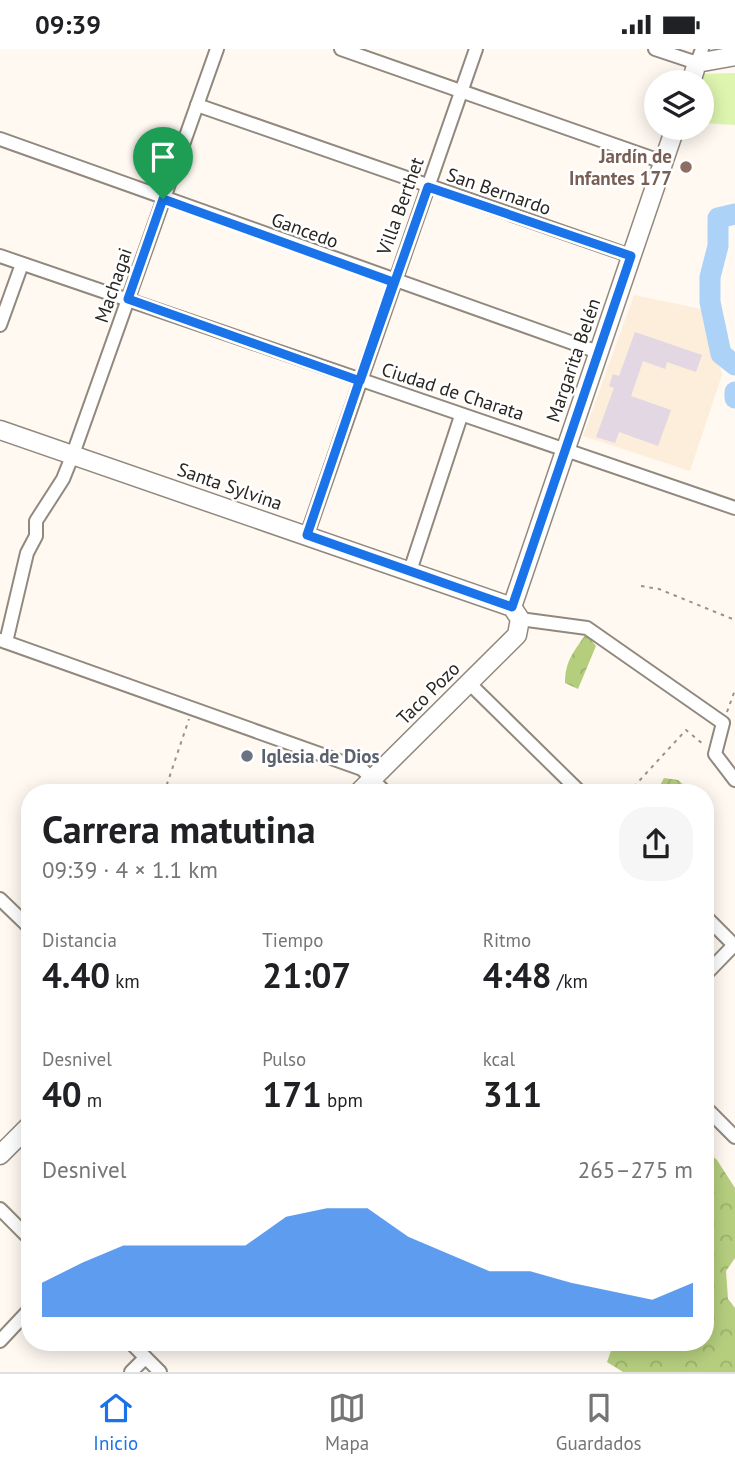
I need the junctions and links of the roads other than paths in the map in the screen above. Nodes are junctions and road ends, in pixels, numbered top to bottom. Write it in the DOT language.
graph roads {
  1 [pos="216,49"];
  2 [pos="341,49"];
  3 [pos="476,49"];
  4 [pos="655,49"];
  5 [pos="700,56"];
  6 [pos="735,56"];
  7 [pos="460,91"];
  8 [pos="197,105"];
  9 [pos="0,139"];
  10 [pos="671,140"];
  11 [pos="663,162"];
  12 [pos="428,187"];
  13 [pos="163,199"];
  14 [pos="0,256"];
  15 [pos="631,256"];
  16 [pos="22,264"];
  17 [pos="393,282"];
  18 [pos="128,299"];
  19 [pos="0,325"];
  20 [pos="598,352"];
  21 [pos="360,381"];
  22 [pos="461,416"];
  23 [pos="0,430"];
  24 [pos="565,448"];
  25 [pos="73,454"];
  26 [pos="735,508"];
  27 [pos="307,535"];
  28 [pos="410,571"];
  29 [pos="516,613"];
  30 [pos="3,641"];
  31 [pos="468,682"];
  32 [pos="372,779"];
  33 [pos="735,780"];
  34 [pos="367,784"];
  35 [pos="377,784"];
  36 [pos="572,784"];
  37 [pos="0,899"];
  38 [pos="21,919"];
  39 [pos="714,925"];
  40 [pos="735,945"];
  41 [pos="714,966"];
  42 [pos="714,1116"];
  43 [pos="21,1134"];
  44 [pos="735,1137"];
  45 [pos="0,1155"];
  46 [pos="0,1209"];
  47 [pos="21,1230"];
  48 [pos="21,1319"];
  49 [pos="0,1341"];
  50 [pos="138,1351"];
  51 [pos="145,1358"];
  52 [pos="131,1372"];
  53 [pos="160,1372"];
  1 -- 8 [label="street, Machagai"];
  2 -- 7 [label="street"];
  3 -- 7 [label="street, Villa Berthet"];
  4 -- 5 [label="street"];
  5 -- 6 [label="street"];
  7 -- 11 [label="street"];
  7 -- 12 [label="street, Villa Berthet"];
  8 -- 12 [label="street, San Bernardo"];
  8 -- 13 [label="street, Machagai"];
  9 -- 13 [label="street, Gancedo"];
  10 -- 11 [label="street, Margarita Belén"];
  11 -- 15 [label="street, Margarita Belén"];
  12 -- 15 [label="street, San Bernardo"];
  12 -- 17 [label="street, Villa Berthet"];
  13 -- 17 [label="street, Gancedo"];
  13 -- 18 [label="street, Machagai"];
  14 -- 16 [label="street, Ciudad de Charata"];
  15 -- 20 [label="street, Margarita Belén"];
  16 -- 18 [label="street, Ciudad de Charata"];
  16 -- 19 [label="street"];
  17 -- 20 [label="street, Gancedo"];
  17 -- 21 [label="street, Villa Berthet"];
  18 -- 21 [label="street, Ciudad de Charata"];
  18 -- 25 [label="street, Machagai"];
  20 -- 24 [label="street, Margarita Belén"];
  21 -- 22 [label="street, Ciudad de Charata"];
  21 -- 27 [label="street, Villa Berthet"];
  22 -- 24 [label="street, Ciudad de Charata"];
  22 -- 28 [label="street"];
  23 -- 25 [label="street, Santa Sylvina"];
  24 -- 26 [label="street, Ciudad de Charata"];
  24 -- 29 [label="street, Margarita Belén"];
  25 -- 27 [label="street, Santa Sylvina"];
  25 -- 30 [label="street, Machagai"];
  27 -- 28 [label="street, Santa Sylvina"];
  28 -- 29 [label="street, Santa Sylvina"];
  29 -- 31 [label="street, Taco Pozo"];
  29 -- 33 [label="street"];
  30 -- 32 [label="street"];
  31 -- 32 [label="street, Taco Pozo"];
  31 -- 36 [label="street"];
  32 -- 34 [label="street, Taco Pozo"];
  32 -- 35 [label="street"];
  37 -- 38 [label="street"];
  39 -- 40 [label="street"];
  40 -- 41 [label="street"];
  42 -- 44 [label="street"];
  43 -- 45 [label="street"];
  46 -- 47 [label="street"];
  48 -- 49 [label="street"];
  50 -- 51 [label="street"];
  51 -- 52 [label="street"];
  51 -- 53 [label="street"];
}
